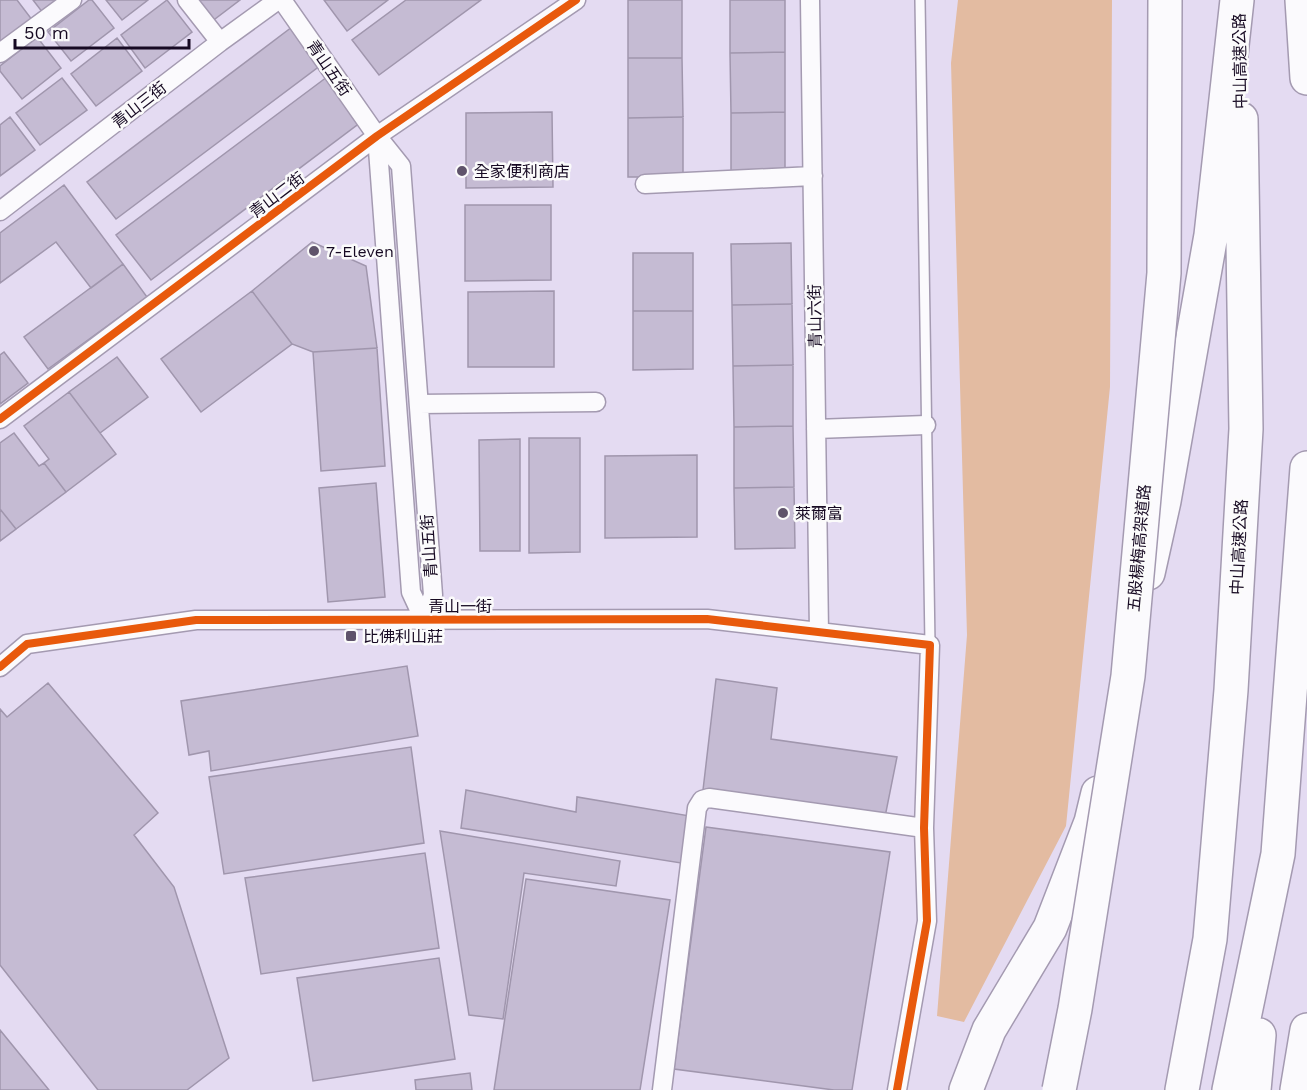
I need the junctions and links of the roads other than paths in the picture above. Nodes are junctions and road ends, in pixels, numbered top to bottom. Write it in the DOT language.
graph roads {
  1 [pos="72,0"];
  2 [pos="187,0"];
  3 [pos="280,0"];
  4 [pos="576,0"];
  5 [pos="810,0"];
  6 [pos="920,0"];
  7 [pos="1165,0"];
  8 [pos="1238,0"];
  9 [pos="1302,0"];
  10 [pos="220,42"];
  11 [pos="0,53"];
  12 [pos="1307,78"];
  13 [pos="377,136"];
  14 [pos="813,176"];
  15 [pos="645,184"];
  16 [pos="0,211"];
  17 [pos="596,402"];
  18 [pos="419,404"];
  19 [pos="0,419"];
  20 [pos="926,425"];
  21 [pos="816,429"];
  22 [pos="1307,468"];
  23 [pos="424,620"];
  24 [pos="819,632"];
  25 [pos="930,645"];
  26 [pos="0,667"];
  27 [pos="924,828"];
  28 [pos="1278,854"];
  29 [pos="1307,1030"];
  30 [pos="662,1090"];
  31 [pos="897,1090"];
  32 [pos="966,1090"];
  33 [pos="1059,1090"];
  34 [pos="1182,1090"];
  35 [pos="1229,1090"];
  36 [pos="1254,1090"];
  37 [pos="1297,1090"];
  1 -- 11 [label="street"];
  2 -- 10 [label="street"];
  3 -- 10 [label="street, 青山三街"];
  3 -- 13 [label="street, 青山五街"];
  4 -- 13 [label="street, 青山二街"];
  5 -- 14 [label="street, 青山六街"];
  6 -- 20 [label="lane"];
  7 -- 33 [label="highway, 五股楊梅高架道路, bridge"];
  8 -- 32 [label="highway"];
  8 -- 34 [label="highway, 中山高速公路"];
  9 -- 12 [label="highway"];
  10 -- 16 [label="street, 青山三街"];
  13 -- 18 [label="street, 青山五街"];
  13 -- 19 [label="street, 青山二街"];
  13 -- 23 [label="street, 青山五街"];
  14 -- 15 [label="street"];
  14 -- 21 [label="street, 青山六街"];
  17 -- 18 [label="street"];
  18 -- 23 [label="street, 青山五街"];
  20 -- 21 [label="street"];
  20 -- 25 [label="lane"];
  21 -- 24 [label="street, 青山六街"];
  22 -- 28 [label="highway"];
  23 -- 24 [label="street, 青山一街"];
  23 -- 26 [label="street, 青山一街"];
  24 -- 25 [label="street, 青山一街"];
  25 -- 27 [label="street"];
  27 -- 30 [label="street"];
  27 -- 31 [label="street"];
  28 -- 35 [label="highway"];
  28 -- 36 [label="highway"];
  29 -- 37 [label="highway"];
}
